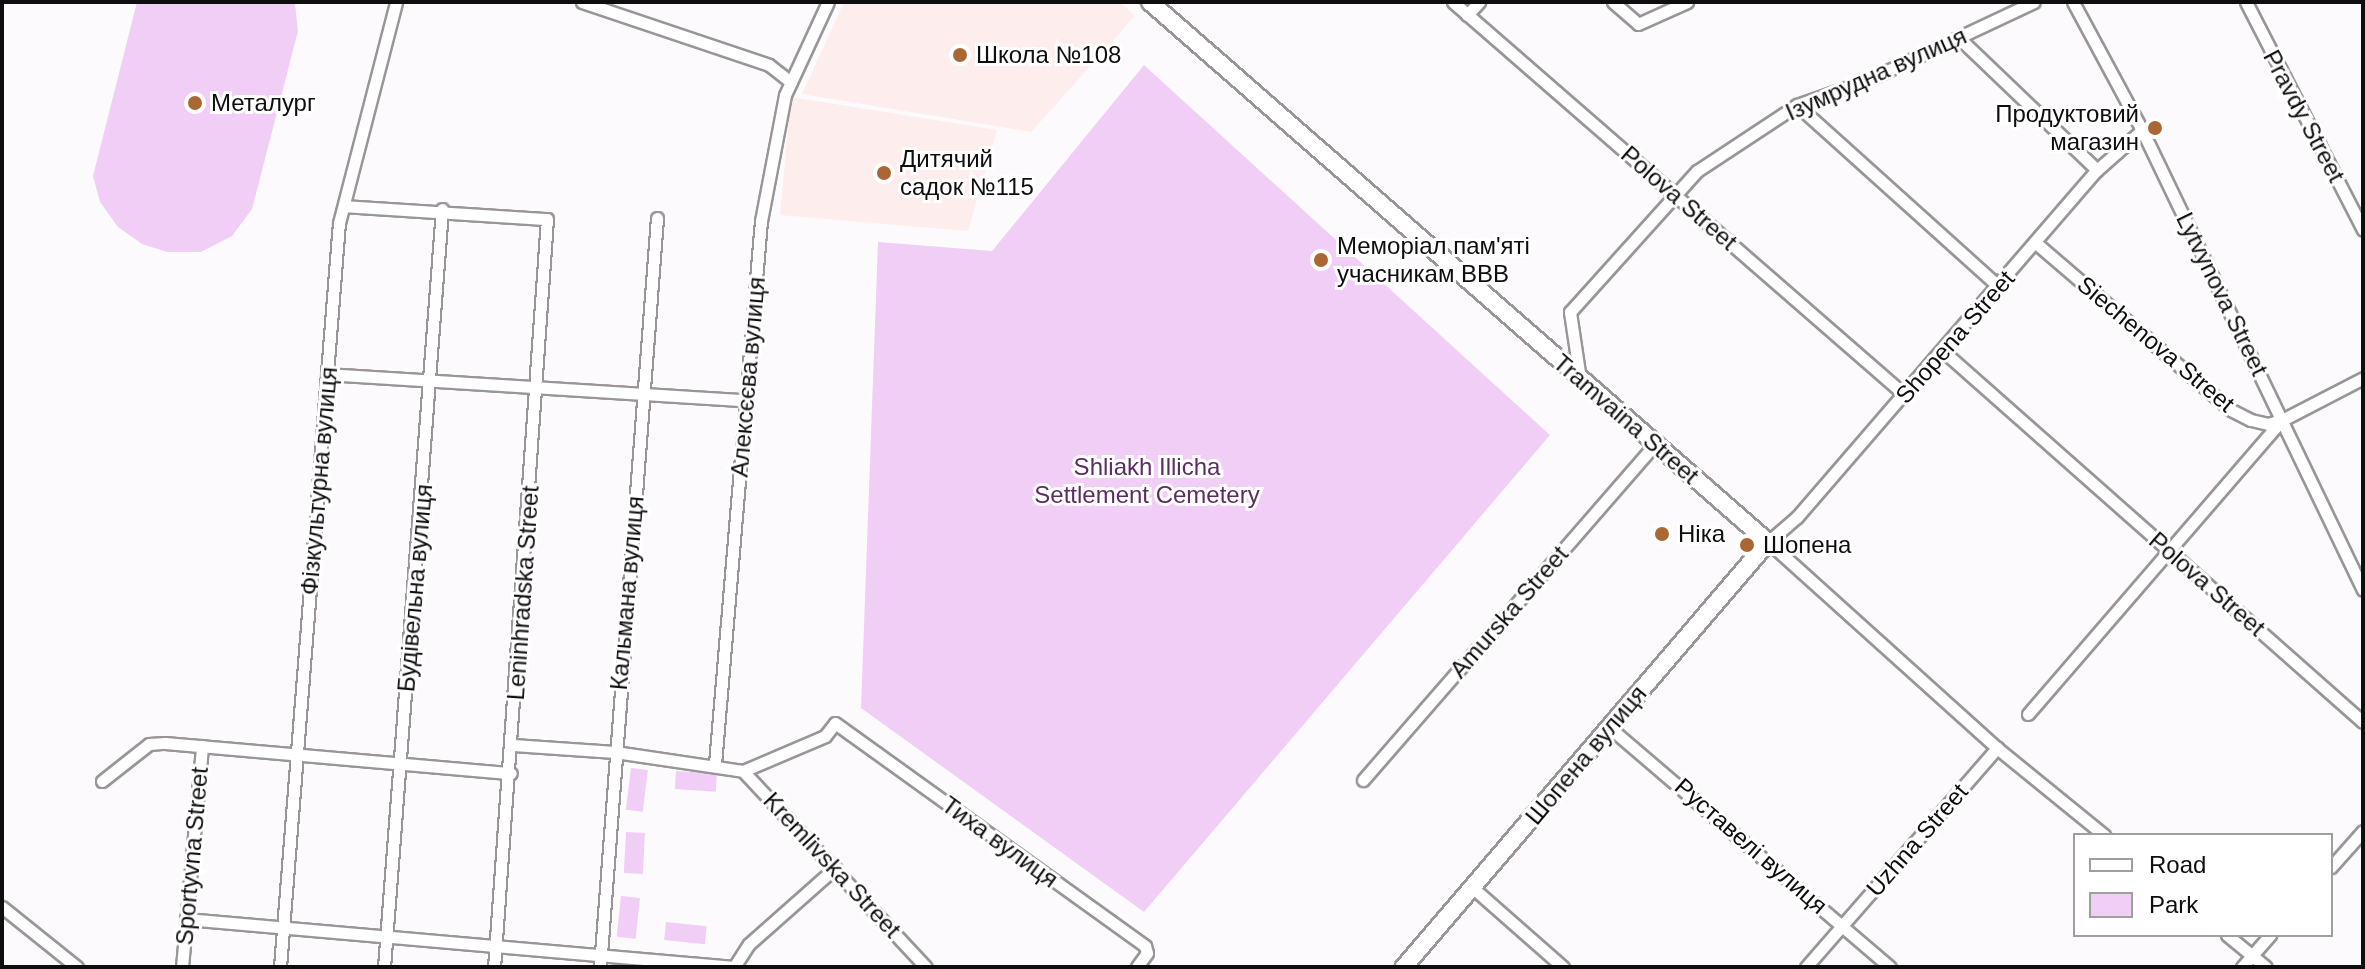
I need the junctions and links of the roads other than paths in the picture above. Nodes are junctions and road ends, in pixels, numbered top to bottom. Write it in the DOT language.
graph roads {
  1 [pos="396,2"];
  2 [pos="582,2"];
  3 [pos="828,2"];
  4 [pos="1150,2"];
  5 [pos="1453,2"];
  6 [pos="1479,2"];
  7 [pos="1613,2"];
  8 [pos="1687,2"];
  9 [pos="2034,2"];
  10 [pos="2073,2"];
  11 [pos="2246,2"];
  12 [pos="1467,15"];
  13 [pos="1959,38"];
  14 [pos="791,82"];
  15 [pos="1797,105"];
  16 [pos="2142,130"];
  17 [pos="2097,170"];
  18 [pos="1674,194"];
  19 [pos="344,206"];
  20 [pos="442,209"];
  21 [pos="657,218"];
  22 [pos="2363,230"];
  23 [pos="2037,244"];
  24 [pos="1999,287"];
  25 [pos="1943,351"];
  26 [pos="327,374"];
  27 [pos="2363,378"];
  28 [pos="432,379"];
  29 [pos="1580,379"];
  30 [pos="536,385"];
  31 [pos="644,391"];
  32 [pos="1905,395"];
  33 [pos="746,400"];
  34 [pos="2284,419"];
  35 [pos="1655,444"];
  36 [pos="1768,542"];
  37 [pos="2171,553"];
  38 [pos="2363,590"];
  39 [pos="2028,714"];
  40 [pos="2363,722"];
  41 [pos="1610,728"];
  42 [pos="513,745"];
  43 [pos="202,746"];
  44 [pos="1997,748"];
  45 [pos="615,752"];
  46 [pos="297,754"];
  47 [pos="401,763"];
  48 [pos="715,764"];
  49 [pos="739,769"];
  50 [pos="511,773"];
  51 [pos="1363,780"];
  52 [pos="102,781"];
  53 [pos="2363,831"];
  54 [pos="2102,833"];
  55 [pos="2333,865"];
  56 [pos="835,868"];
  57 [pos="1473,888"];
  58 [pos="2,907"];
  59 [pos="186,919"];
  60 [pos="1842,925"];
  61 [pos="284,927"];
  62 [pos="387,935"];
  63 [pos="2230,937"];
  64 [pos="2268,937"];
  65 [pos="496,945"];
  66 [pos="601,954"];
  67 [pos="2252,955"];
  68 [pos="77,967"];
  69 [pos="182,967"];
  70 [pos="280,967"];
  71 [pos="384,967"];
  72 [pos="494,967"];
  73 [pos="600,967"];
  74 [pos="734,967"];
  75 [pos="926,967"];
  76 [pos="1137,967"];
  77 [pos="1404,967"];
  78 [pos="1563,967"];
  79 [pos="1806,967"];
  80 [pos="1890,967"];
  81 [pos="2242,967"];
  82 [pos="2266,967"];
  1 -- 19 [label="street, Фiзкультурна вулиця"];
  2 -- 14 [label="street"];
  3 -- 14 [label="street, Алексєєва вулиця"];
  4 -- 29 [label="street, Tramvaina Street"];
  5 -- 12 [label="street, Polova Street"];
  6 -- 12 [label="street"];
  7 -- 8 [label="street"];
  9 -- 13 [label="street, Ізумрудна вулиця"];
  10 -- 16 [label="street, Lytvynova Street"];
  11 -- 22 [label="street, Pravdy Street"];
  12 -- 18 [label="street, Polova Street"];
  13 -- 15 [label="street, Ізумрудна вулиця"];
  13 -- 17 [label="street"];
  14 -- 33 [label="street, Алексєєва вулиця"];
  15 -- 18 [label="street, Ізумрудна вулиця"];
  15 -- 24 [label="street"];
  16 -- 17 [label="street, Shopena Street"];
  16 -- 34 [label="street, Lytvynova Street"];
  17 -- 23 [label="street, Shopena Street"];
  18 -- 29 [label="street, Ізумрудна вулиця"];
  18 -- 32 [label="street, Polova Street"];
  19 -- 20 [label="street"];
  19 -- 26 [label="street, Фiзкультурна вулиця"];
  20 -- 28 [label="street, Будівельна вулиця"];
  20 -- 30 [label="street, Leninhradska Street"];
  21 -- 31 [label="street, Кальмана вулиця"];
  23 -- 24 [label="street, Shopena Street"];
  23 -- 34 [label="street, Siechenova Street"];
  24 -- 25 [label="street, Shopena Street"];
  25 -- 32 [label="street, Shopena Street"];
  25 -- 37 [label="street, Polova Street"];
  26 -- 28 [label="street"];
  26 -- 46 [label="street, Фiзкультурна вулиця"];
  27 -- 34 [label="street"];
  28 -- 30 [label="street"];
  28 -- 47 [label="street, Будівельна вулиця"];
  29 -- 35 [label="street, Tramvaina Street"];
  30 -- 31 [label="street"];
  30 -- 42 [label="street, Leninhradska Street"];
  31 -- 33 [label="street"];
  31 -- 45 [label="street, Кальмана вулиця"];
  32 -- 36 [label="street, Shopena Street"];
  33 -- 48 [label="street, Алексєєва вулиця"];
  34 -- 37 [label="street"];
  34 -- 38 [label="street, Lytvynova Street"];
  35 -- 36 [label="street, Tramvaina Street"];
  35 -- 51 [label="street, Amurska Street"];
  36 -- 41 [label="street, Шопена вулиця"];
  36 -- 44 [label="street, Tramvaina Street"];
  37 -- 39 [label="street"];
  37 -- 40 [label="street, Polova Street"];
  41 -- 57 [label="street, Шопена вулиця"];
  41 -- 60 [label="street, Руставелі вулиця"];
  42 -- 45 [label="street"];
  42 -- 50 [label="street, Leninhradska Street"];
  43 -- 46 [label="street"];
  43 -- 52 [label="street"];
  43 -- 59 [label="street, Sportyvna Street"];
  44 -- 54 [label="street, Tramvaina Street"];
  44 -- 60 [label="street, Uzhna Street"];
  45 -- 48 [label="street"];
  45 -- 66 [label="street, Кальмана вулиця"];
  46 -- 47 [label="street"];
  46 -- 61 [label="street, Фiзкультурна вулиця"];
  47 -- 50 [label="street"];
  47 -- 62 [label="street, Будівельна вулиця"];
  48 -- 49 [label="street"];
  49 -- 56 [label="street, Kremlivska Street"];
  49 -- 76 [label="street, Тиха вулиця"];
  50 -- 65 [label="street, Leninhradska Street"];
  53 -- 55 [label="street"];
  56 -- 74 [label="street"];
  56 -- 75 [label="street, Kremlivska Street"];
  57 -- 77 [label="street, Шопена вулиця"];
  57 -- 78 [label="street"];
  58 -- 68 [label="street"];
  59 -- 61 [label="street"];
  59 -- 69 [label="street, Sportyvna Street"];
  60 -- 79 [label="street, Uzhna Street"];
  60 -- 80 [label="street, Руставелі вулиця"];
  61 -- 62 [label="street"];
  61 -- 70 [label="street, Фiзкультурна вулиця"];
  62 -- 65 [label="street"];
  62 -- 71 [label="street, Будівельна вулиця"];
  63 -- 67 [label="street"];
  64 -- 67 [label="street"];
  65 -- 66 [label="street"];
  65 -- 72 [label="street, Leninhradska Street"];
  66 -- 73 [label="street, Кальмана вулиця"];
  66 -- 74 [label="street"];
  67 -- 81 [label="street"];
  67 -- 82 [label="street"];
}
